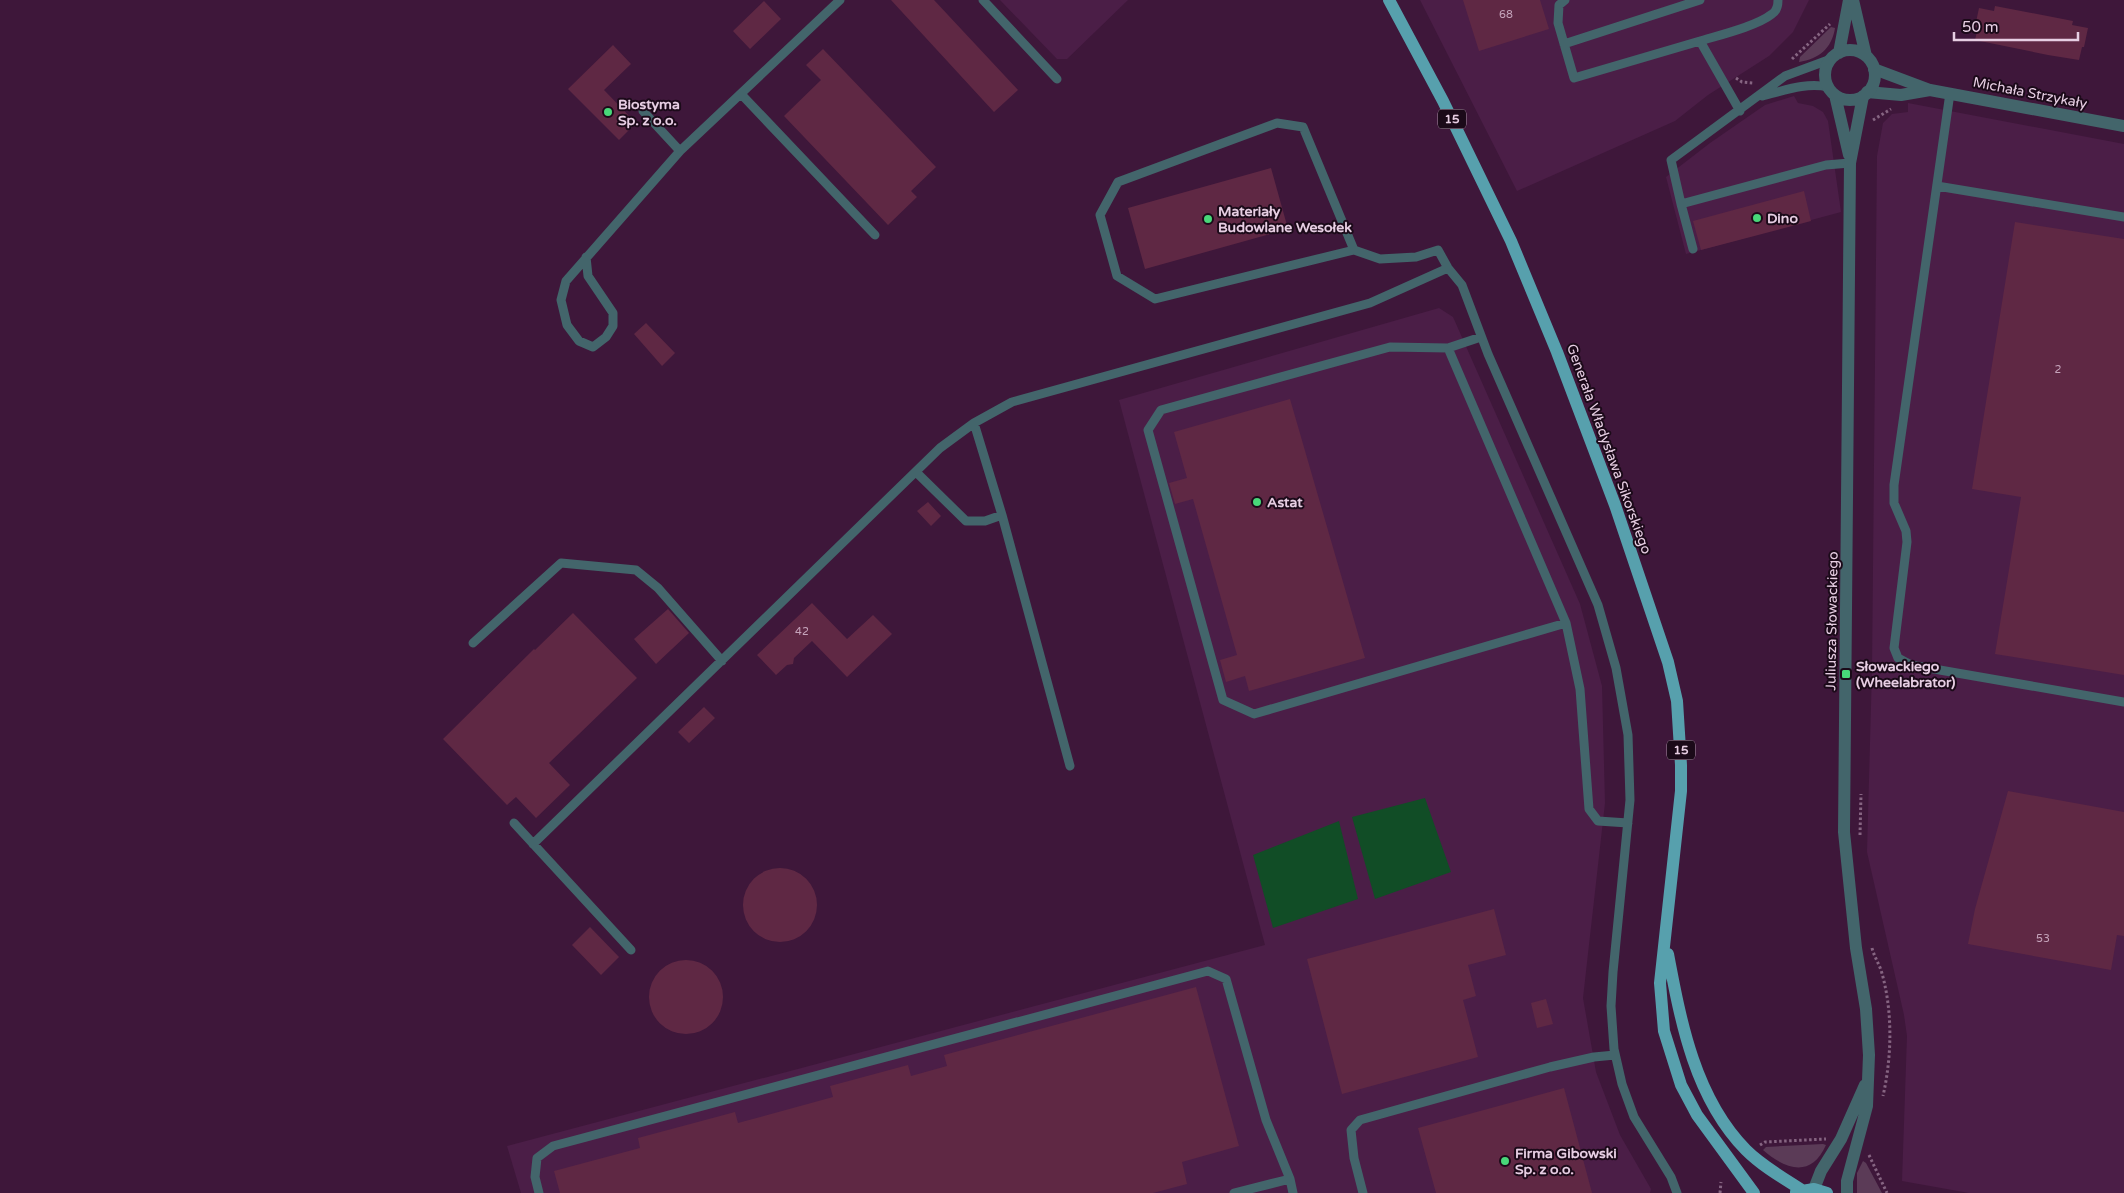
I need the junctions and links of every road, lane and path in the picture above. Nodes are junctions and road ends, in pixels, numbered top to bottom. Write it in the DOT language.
graph roads {
  1 [pos="840,0"];
  2 [pos="983,0"];
  3 [pos="1390,0"];
  4 [pos="1565,0"];
  5 [pos="1700,0"];
  6 [pos="1778,0"];
  7 [pos="1849,0"];
  8 [pos="1854,0"];
  9 [pos="1834,22"];
  10 [pos="1700,41"];
  11 [pos="1564,44"];
  12 [pos="1835,56"];
  13 [pos="1866,56"];
  14 [pos="1785,66"];
  15 [pos="1874,69"];
  16 [pos="1057,79"];
  17 [pos="1756,82"];
  18 [pos="1724,84"];
  19 [pos="1930,90"];
  20 [pos="1831,91"];
  21 [pos="1950,93"];
  22 [pos="741,94"];
  23 [pos="1865,94"];
  24 [pos="1759,97"];
  25 [pos="1900,107"];
  26 [pos="643,111"];
  27 [pos="1740,111"];
  28 [pos="1870,122"];
  29 [pos="2124,126"];
  30 [pos="680,151"];
  31 [pos="1850,163"];
  32 [pos="1937,186"];
  33 [pos="1681,204"];
  34 [pos="2124,217"];
  35 [pos="875,235"];
  36 [pos="1693,249"];
  37 [pos="1354,250"];
  38 [pos="586,257"];
  39 [pos="1448,268"];
  40 [pos="1481,337"];
  41 [pos="1448,348"];
  42 [pos="974,423"];
  43 [pos="916,472"];
  44 [pos="1002,515"];
  45 [pos="1566,623"];
  46 [pos="473,643"];
  47 [pos="722,661"];
  48 [pos="2124,702"];
  49 [pos="1070,766"];
  50 [pos="1860,785"];
  51 [pos="514,823"];
  52 [pos="1628,823"];
  53 [pos="1860,843"];
  54 [pos="533,844"];
  55 [pos="1666,939"];
  56 [pos="1871,942"];
  57 [pos="631,950"];
  58 [pos="1615,1055"];
  59 [pos="1868,1078"];
  60 [pos="1882,1099"];
  61 [pos="1830,1133"];
  62 [pos="1760,1146"];
  63 [pos="1868,1152"];
  64 [pos="1290,1179"];
  65 [pos="1721,1182"];
  66 [pos="1803,1191"];
  67 [pos="539,1193"];
  68 [pos="1234,1193"];
  69 [pos="1293,1193"];
  70 [pos="1364,1193"];
  71 [pos="1677,1193"];
  72 [pos="1720,1193"];
  73 [pos="1754,1193"];
  74 [pos="1827,1193"];
  75 [pos="1847,1193"];
  76 [pos="1887,1193"];
  1 -- 22 [label="lane"];
  2 -- 16 [label="lane"];
  3 -- 55 [label="main road, Generała Władysława Sikorskiego / 15"];
  4 -- 11 [label="lane"];
  5 -- 11 [label="lane"];
  6 -- 10 [label="lane"];
  7 -- 12 [label="street"];
  8 -- 13 [label="street"];
  9 -- 14 [label="path"];
  10 -- 11 [label="lane"];
  10 -- 18 [label="lane"];
  12 -- 13 [label="street"];
  12 -- 20 [label="street"];
  12 -- 24 [label="lane"];
  13 -- 15 [label="street"];
  15 -- 19 [label="street, Michała Strzykały"];
  15 -- 23 [label="street"];
  17 -- 18 [label="path"];
  18 -- 27 [label="lane"];
  19 -- 21 [label="street, Michała Strzykały"];
  19 -- 23 [label="street, Michała Strzykały"];
  20 -- 23 [label="street"];
  20 -- 24 [label="lane"];
  20 -- 31 [label="street, Juliusza Słowackiego"];
  21 -- 29 [label="street, Michała Strzykały"];
  21 -- 32 [label="lane"];
  22 -- 30 [label="lane"];
  22 -- 35 [label="lane"];
  23 -- 31 [label="street, Juliusza Słowackiego"];
  24 -- 27 [label="lane"];
  25 -- 28 [label="path"];
  26 -- 30 [label="lane"];
  27 -- 33 [label="lane"];
  30 -- 38 [label="lane"];
  31 -- 33 [label="lane"];
  31 -- 59 [label="street, Juliusza Słowackiego"];
  32 -- 34 [label="lane"];
  32 -- 48 [label="lane"];
  33 -- 36 [label="lane"];
  37 -- 37 [label="lane"];
  37 -- 39 [label="lane"];
  38 -- 38 [label="lane"];
  39 -- 40 [label="lane"];
  39 -- 42 [label="lane"];
  40 -- 41 [label="lane"];
  40 -- 52 [label="lane"];
  41 -- 45 [label="lane"];
  41 -- 45 [label="lane"];
  42 -- 43 [label="lane"];
  42 -- 44 [label="lane"];
  43 -- 44 [label="lane"];
  43 -- 47 [label="lane"];
  44 -- 49 [label="lane"];
  45 -- 52 [label="lane"];
  46 -- 47 [label="lane"];
  47 -- 54 [label="lane"];
  50 -- 53 [label="path"];
  51 -- 54 [label="lane"];
  52 -- 58 [label="lane"];
  54 -- 57 [label="lane"];
  55 -- 66 [label="main road, Generała Władysława Sikorskiego / 15"];
  55 -- 73 [label="main road, Generała Władysława Sikorskiego / 15"];
  56 -- 60 [label="path"];
  58 -- 70 [label="lane"];
  58 -- 71 [label="lane"];
  59 -- 66 [label="street, Juliusza Słowackiego"];
  59 -- 75 [label="street, Juliusza Słowackiego"];
  61 -- 62 [label="path"];
  63 -- 76 [label="path"];
  64 -- 67 [label="lane"];
  64 -- 68 [label="lane"];
  64 -- 69 [label="lane"];
  65 -- 72 [label="path"];
  66 -- 74 [label="main road, 15"];
}
